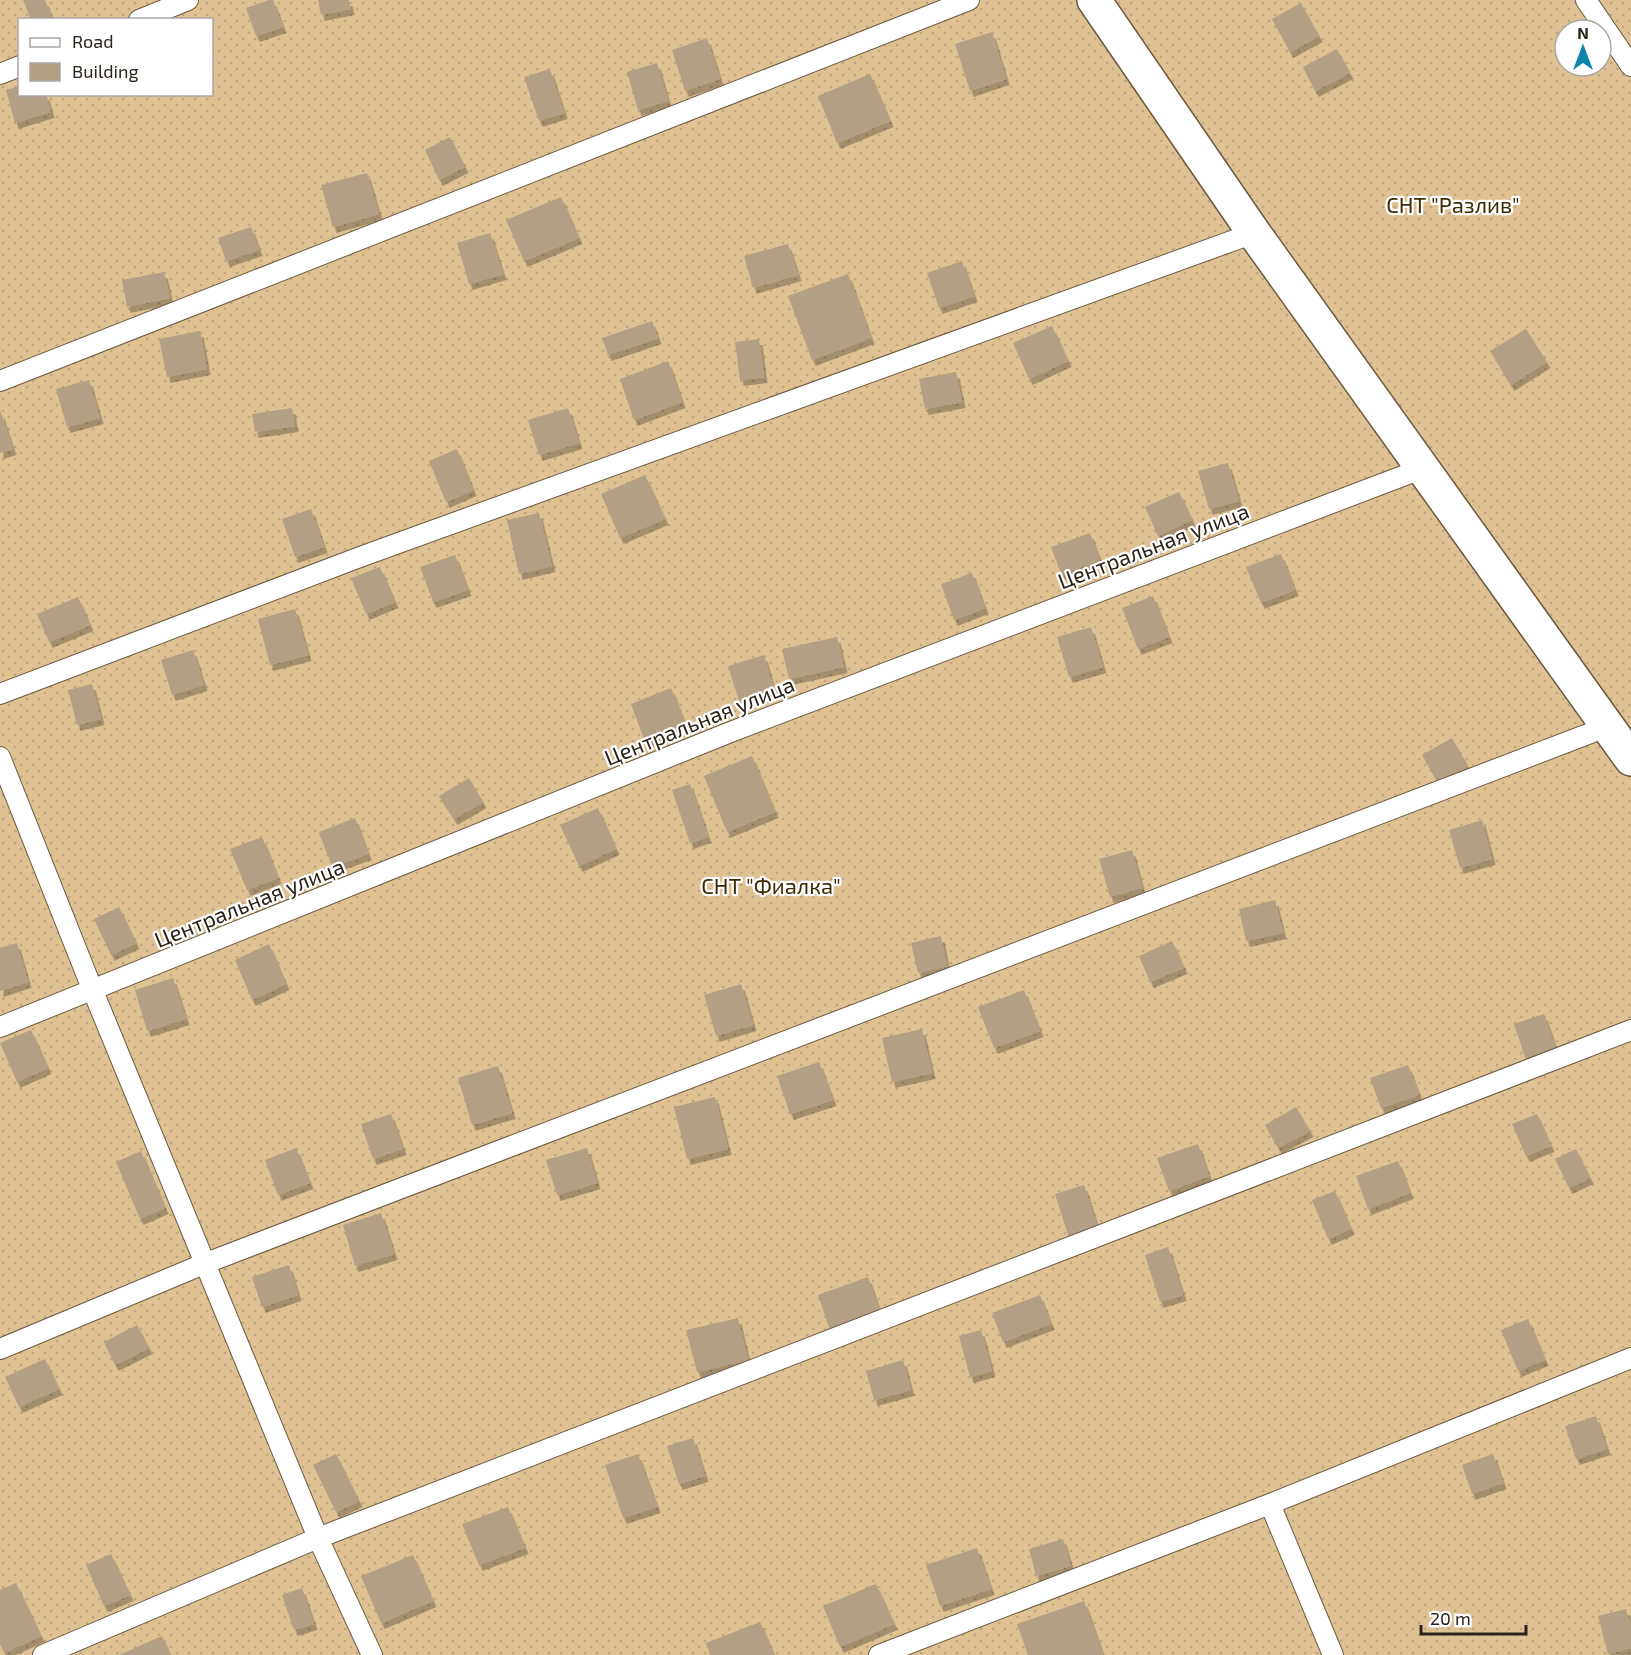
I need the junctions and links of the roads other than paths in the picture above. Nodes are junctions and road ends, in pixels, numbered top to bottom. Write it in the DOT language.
graph roads {
  1 [pos="188,0"];
  2 [pos="969,0"];
  3 [pos="1094,0"];
  4 [pos="1586,0"];
  5 [pos="143,18"];
  6 [pos="1631,66"];
  7 [pos="18,67"];
  8 [pos="0,74"];
  9 [pos="1254,233"];
  10 [pos="0,381"];
  11 [pos="1421,469"];
  12 [pos="0,694"];
  13 [pos="1609,726"];
  14 [pos="0,757"];
  15 [pos="1631,759"];
  16 [pos="93,991"];
  17 [pos="0,1028"];
  18 [pos="1631,1030"];
  19 [pos="206,1263"];
  20 [pos="0,1349"];
  21 [pos="1631,1358"];
  22 [pos="1269,1504"];
  23 [pos="318,1538"];
  24 [pos="43,1655"];
  25 [pos="372,1655"];
  26 [pos="879,1655"];
  27 [pos="1333,1655"];
  1 -- 5 [label="lane"];
  2 -- 10 [label="lane"];
  3 -- 9 [label="street"];
  4 -- 6 [label="lane"];
  7 -- 8 [label="lane"];
  9 -- 11 [label="street"];
  9 -- 12 [label="lane"];
  11 -- 13 [label="street"];
  11 -- 16 [label="lane, Центральная улица"];
  13 -- 15 [label="street"];
  13 -- 19 [label="lane"];
  14 -- 16 [label="lane"];
  16 -- 17 [label="lane, Центральная улица"];
  16 -- 19 [label="lane"];
  18 -- 23 [label="lane"];
  19 -- 20 [label="lane"];
  19 -- 23 [label="lane"];
  21 -- 22 [label="lane"];
  22 -- 26 [label="lane"];
  22 -- 27 [label="lane"];
  23 -- 24 [label="lane"];
  23 -- 25 [label="lane"];
}
